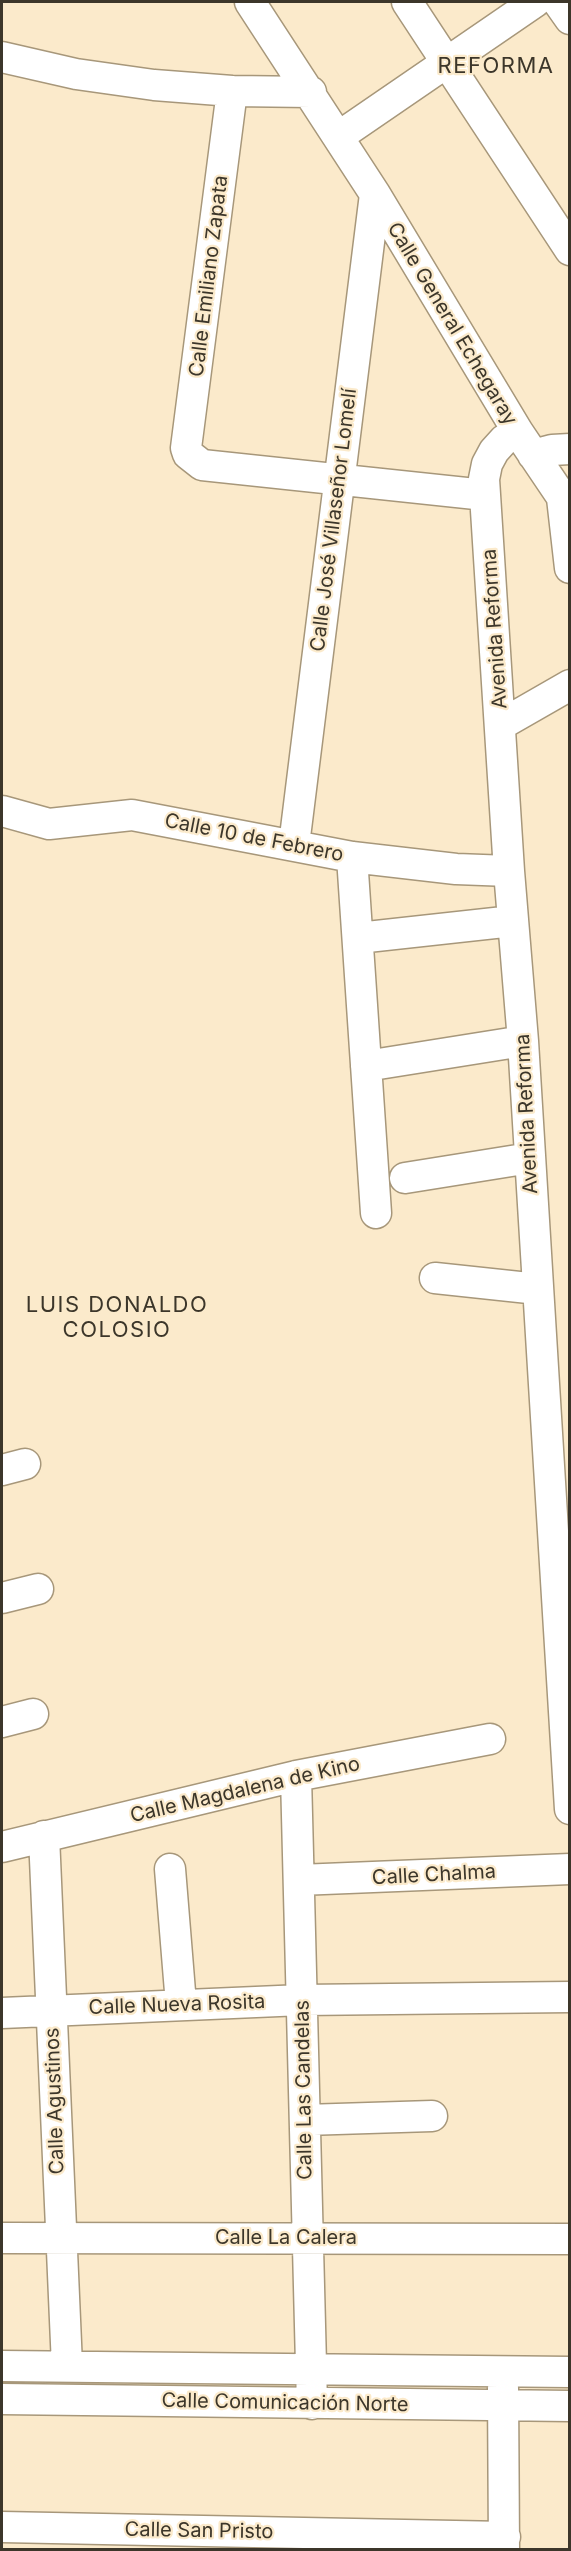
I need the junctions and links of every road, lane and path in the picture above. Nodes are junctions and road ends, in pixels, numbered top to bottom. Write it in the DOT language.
graph roads {
  1 [pos="250,2"];
  2 [pos="408,2"];
  3 [pos="535,2"];
  4 [pos="558,2"];
  5 [pos="570,19"];
  6 [pos="2,57"];
  7 [pos="447,62"];
  8 [pos="232,91"];
  9 [pos="311,92"];
  10 [pos="338,137"];
  11 [pos="375,194"];
  12 [pos="570,250"];
  13 [pos="525,444"];
  14 [pos="570,449"];
  15 [pos="339,480"];
  16 [pos="485,495"];
  17 [pos="566,503"];
  18 [pos="570,568"];
  19 [pos="570,685"];
  20 [pos="502,724"];
  21 [pos="2,811"];
  22 [pos="294,845"];
  23 [pos="352,857"];
  24 [pos="509,870"];
  25 [pos="513,921"];
  26 [pos="358,938"];
  27 [pos="523,1041"];
  28 [pos="366,1066"];
  29 [pos="530,1158"];
  30 [pos="405,1178"];
  31 [pos="376,1213"];
  32 [pos="435,1278"];
  33 [pos="538,1289"];
  34 [pos="558,1429"];
  35 [pos="38,1589"];
  36 [pos="2,1598"];
  37 [pos="564,1627"];
  38 [pos="33,1714"];
  39 [pos="2,1722"];
  40 [pos="490,1739"];
  41 [pos="296,1776"];
  42 [pos="570,1809"];
  43 [pos="44,1836"];
  44 [pos="2,1847"];
  45 [pos="170,1869"];
  46 [pos="570,1869"];
  47 [pos="299,1881"];
  48 [pos="570,1997"];
  49 [pos="302,2001"];
  50 [pos="181,2004"];
  51 [pos="52,2010"];
  52 [pos="2,2013"];
  53 [pos="432,2116"];
  54 [pos="305,2120"];
  55 [pos="2,2238"];
  56 [pos="61,2238"];
  57 [pos="308,2238"];
  58 [pos="570,2239"];
  59 [pos="2,2366"];
  60 [pos="66,2367"];
  61 [pos="312,2369"];
  62 [pos="503,2371"];
  63 [pos="570,2372"];
  64 [pos="2,2399"];
  65 [pos="312,2404"];
  66 [pos="504,2406"];
  67 [pos="570,2406"];
  68 [pos="2,2527"];
  69 [pos="504,2543"];
  1 -- 9 [label="street, Calle General Echegaray"];
  2 -- 7 [label="street"];
  3 -- 7 [label="street"];
  4 -- 5 [label="street"];
  6 -- 8 [label="street"];
  7 -- 10 [label="street"];
  7 -- 12 [label="street"];
  8 -- 9 [label="street"];
  8 -- 15 [label="street, Calle Emiliano Zapata"];
  9 -- 10 [label="street, Calle General Echegaray"];
  10 -- 11 [label="street, Calle General Echegaray"];
  11 -- 13 [label="street, Calle General Echegaray"];
  11 -- 15 [label="street, Calle José Villaseñor Lomelí"];
  13 -- 14 [label="street"];
  13 -- 16 [label="street, Avenida Reforma"];
  13 -- 17 [label="street, Calle General Echegaray"];
  15 -- 16 [label="street"];
  15 -- 22 [label="street, Calle José Villaseñor Lomelí"];
  16 -- 20 [label="street, Avenida Reforma"];
  17 -- 18 [label="street"];
  19 -- 20 [label="street"];
  20 -- 24 [label="street, Avenida Reforma"];
  21 -- 22 [label="street, Calle 10 de Febrero"];
  22 -- 23 [label="street, Calle 10 de Febrero"];
  23 -- 24 [label="street, Calle 10 de Febrero"];
  23 -- 26 [label="street"];
  24 -- 25 [label="street, Avenida Reforma"];
  25 -- 26 [label="street"];
  25 -- 27 [label="street, Avenida Reforma"];
  26 -- 28 [label="street"];
  27 -- 28 [label="street"];
  27 -- 29 [label="street, Avenida Reforma"];
  28 -- 31 [label="street"];
  29 -- 30 [label="street"];
  29 -- 33 [label="street, Avenida Reforma"];
  32 -- 33 [label="street"];
  33 -- 34 [label="street, Avenida Reforma"];
  34 -- 37 [label="street, Avenida Reforma"];
  35 -- 36 [label="street"];
  37 -- 42 [label="street, Avenida Reforma"];
  38 -- 39 [label="street"];
  40 -- 41 [label="street, Calle Magdalena de Kino"];
  41 -- 43 [label="street, Calle Magdalena de Kino"];
  41 -- 47 [label="street, Calle Las Candelas"];
  43 -- 44 [label="street, Calle Magdalena de Kino"];
  43 -- 51 [label="street, Calle Agustinos"];
  45 -- 50 [label="street"];
  46 -- 47 [label="street, Calle Chalma"];
  47 -- 49 [label="street, Calle Las Candelas"];
  48 -- 49 [label="street, Calle Nueva Rosita"];
  49 -- 50 [label="street, Calle Nueva Rosita"];
  49 -- 54 [label="street, Calle Las Candelas"];
  50 -- 51 [label="street, Calle Nueva Rosita"];
  51 -- 52 [label="street, Calle Nueva Rosita"];
  51 -- 56 [label="street, Calle Agustinos"];
  53 -- 54 [label="street"];
  54 -- 57 [label="street, Calle Las Candelas"];
  55 -- 56 [label="street, Calle La Calera"];
  56 -- 57 [label="street, Calle La Calera"];
  56 -- 60 [label="street, Calle Agustinos"];
  57 -- 58 [label="street, Calle La Calera"];
  57 -- 61 [label="street, Calle Las Candelas"];
  59 -- 60 [label="street, Calle Comunicación Norte"];
  60 -- 61 [label="street, Calle Comunicación Norte"];
  61 -- 62 [label="street, Calle Comunicación Norte"];
  61 -- 65 [label="street, Calle Las Candelas"];
  62 -- 63 [label="street, Calle Comunicación Norte"];
  62 -- 66 [label="street"];
  64 -- 65 [label="street, Calle Comunicación Norte"];
  65 -- 66 [label="street, Calle Comunicación Norte"];
  66 -- 67 [label="street, Calle Comunicación Norte"];
  66 -- 69 [label="street"];
  68 -- 69 [label="street, Calle San Pristo"];
}
